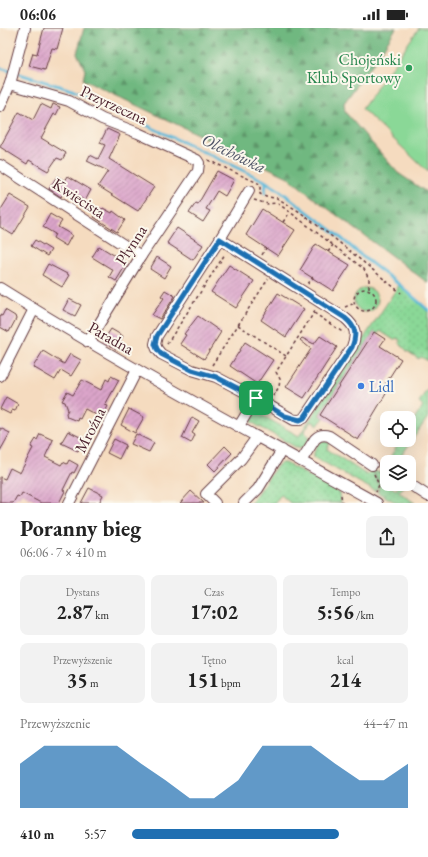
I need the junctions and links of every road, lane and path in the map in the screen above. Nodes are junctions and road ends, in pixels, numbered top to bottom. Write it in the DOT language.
graph roads {
  1 [pos="25,28"];
  2 [pos="10,81"];
  3 [pos="0,107"];
  4 [pos="0,165"];
  5 [pos="200,166"];
  6 [pos="248,193"];
  7 [pos="290,212"];
  8 [pos="283,222"];
  9 [pos="220,239"];
  10 [pos="333,246"];
  11 [pos="266,248"];
  12 [pos="227,251"];
  13 [pos="328,252"];
  14 [pos="141,256"];
  15 [pos="260,258"];
  16 [pos="270,276"];
  17 [pos="313,277"];
  18 [pos="306,287"];
  19 [pos="0,288"];
  20 [pos="369,289"];
  21 [pos="401,293"];
  22 [pos="318,307"];
  23 [pos="34,309"];
  24 [pos="314,313"];
  25 [pos="238,325"];
  26 [pos="349,336"];
  27 [pos="88,342"];
  28 [pos="167,346"];
  29 [pos="286,356"];
  30 [pos="212,366"];
  31 [pos="137,370"];
  32 [pos="0,376"];
  33 [pos="256,398"];
  34 [pos="268,405"];
  35 [pos="239,426"];
  36 [pos="257,437"];
  37 [pos="282,450"];
  38 [pos="301,461"];
  39 [pos="372,465"];
  40 [pos="416,488"];
  41 [pos="340,491"];
  42 [pos="428,496"];
  43 [pos="376,498"];
  44 [pos="69,503"];
  45 [pos="214,503"];
  46 [pos="244,503"];
  47 [pos="342,503"];
  1 -- 2 [label="street"];
  2 -- 3 [label="street"];
  2 -- 5 [label="street, Przyrzeczna"];
  4 -- 14 [label="street, Kwiecista"];
  5 -- 14 [label="street, Płynna"];
  5 -- 21 [label="path"];
  6 -- 7 [label="path"];
  6 -- 9 [label="street"];
  7 -- 8 [label="path"];
  7 -- 10 [label="path"];
  9 -- 33 [label="street"];
  9 -- 34 [label="street"];
  10 -- 13 [label="path"];
  10 -- 20 [label="path"];
  11 -- 15 [label="path"];
  12 -- 28 [label="path"];
  14 -- 27 [label="street, Płynna"];
  16 -- 25 [label="path"];
  17 -- 18 [label="path"];
  19 -- 23 [label="street, Paradna"];
  20 -- 20 [label="path"];
  22 -- 24 [label="path"];
  23 -- 27 [label="street, Paradna"];
  23 -- 32 [label="street"];
  24 -- 26 [label="path"];
  24 -- 29 [label="path"];
  25 -- 29 [label="path"];
  25 -- 30 [label="path"];
  27 -- 31 [label="street, Paradna"];
  29 -- 34 [label="path"];
  31 -- 35 [label="street, Paradna"];
  31 -- 44 [label="street, Mroźna"];
  33 -- 34 [label="street"];
  33 -- 35 [label="street"];
  35 -- 36 [label="street, Paradna"];
  36 -- 37 [label="street, Paradna"];
  36 -- 45 [label="street"];
  37 -- 38 [label="street, Paradna"];
  37 -- 46 [label="street"];
  38 -- 39 [label="street"];
  38 -- 43 [label="street, Paradna"];
  39 -- 43 [label="path"];
  40 -- 42 [label="street"];
  41 -- 47 [label="path"];
}
